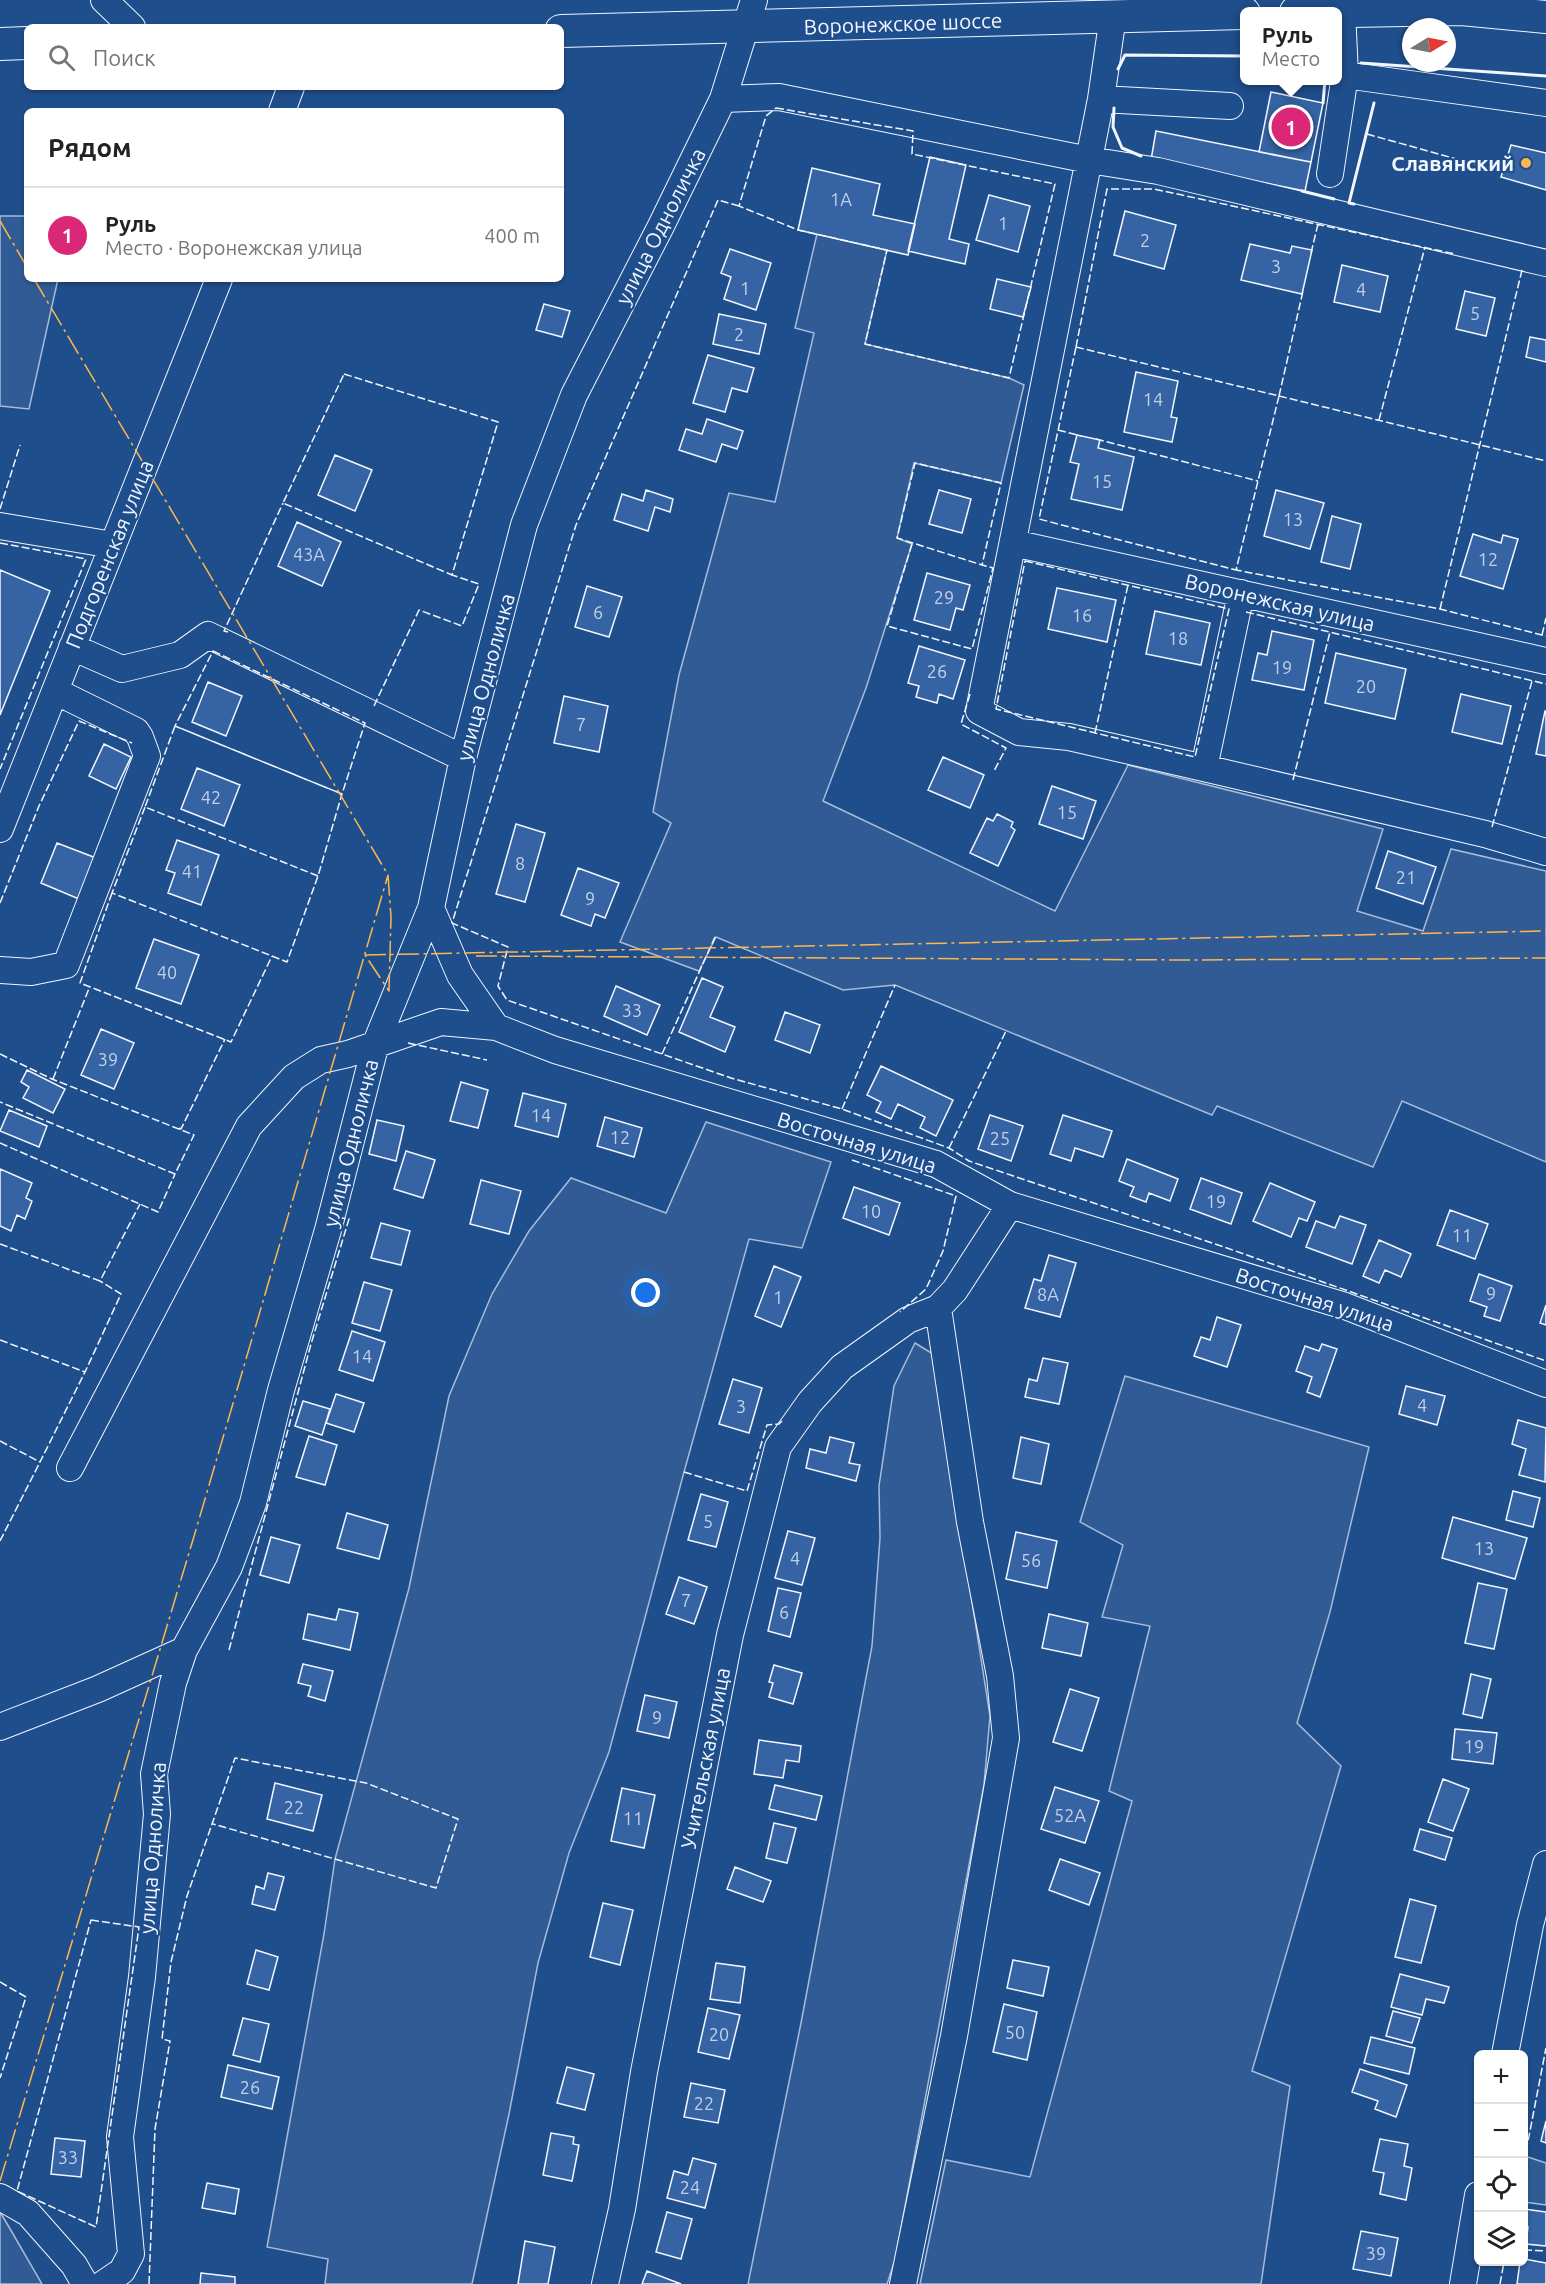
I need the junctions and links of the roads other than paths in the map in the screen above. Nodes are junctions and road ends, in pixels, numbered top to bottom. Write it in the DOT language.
graph roads {
  1 [pos="104,0"];
  2 [pos="1411,5"];
  3 [pos="1342,10"];
  4 [pos="1240,13"];
  5 [pos="750,14"];
  6 [pos="1113,16"];
  7 [pos="1546,17"];
  8 [pos="129,24"];
  9 [pos="564,31"];
  10 [pos="24,43"];
  11 [pos="0,44"];
  12 [pos="1345,75"];
  13 [pos="290,90"];
  14 [pos="723,99"];
  15 [pos="1101,99"];
  16 [pos="1546,103"];
  17 [pos="1230,106"];
  18 [pos="283,108"];
  19 [pos="1089,160"];
  20 [pos="1330,174"];
  21 [pos="1546,263"];
  22 [pos="218,282"];
  23 [pos="0,526"];
  24 [pos="1014,543"];
  25 [pos="113,544"];
  26 [pos="1241,593"];
  27 [pos="72,647"];
  28 [pos="1546,661"];
  29 [pos="55,691"];
  30 [pos="463,758"];
  31 [pos="1204,768"];
  32 [pos="0,829"];
  33 [pos="1546,852"];
  34 [pos="431,908"];
  35 [pos="0,970"];
  36 [pos="496,1027"];
  37 [pos="376,1043"];
  38 [pos="1010,1205"];
  39 [pos="938,1308"];
  40 [pos="1546,1384"];
  41 [pos="70,1468"];
  42 [pos="184,1650"];
  43 [pos="0,1727"];
  44 [pos="1546,1864"];
  45 [pos="1506,2050"];
  46 [pos="0,2197"];
  47 [pos="1476,2212"];
  48 [pos="85,2284"];
  49 [pos="103,2284"];
  50 [pos="605,2284"];
  51 [pos="903,2284"];
  52 [pos="1463,2284"];
  1 -- 8 [label="street"];
  2 -- 3 [label="main road"];
  2 -- 7 [label="main road"];
  3 -- 12 [label="street"];
  4 -- 6 [label="main road, Воронежское шоссе"];
  5 -- 6 [label="main road, Воронежское шоссе"];
  5 -- 9 [label="main road, Воронежское шоссе"];
  5 -- 14 [label="street, улица Одноличка"];
  6 -- 15 [label="street"];
  10 -- 11 [label="main road"];
  12 -- 16 [label="street"];
  12 -- 20 [label="street"];
  13 -- 18 [label="street"];
  14 -- 19 [label="street"];
  14 -- 30 [label="street, улица Одноличка"];
  15 -- 17 [label="street"];
  15 -- 19 [label="street"];
  19 -- 21 [label="street"];
  19 -- 24 [label="street"];
  22 -- 25 [label="street, Подгоренская улица"];
  23 -- 25 [label="street"];
  24 -- 26 [label="street, Воронежская улица"];
  24 -- 31 [label="street"];
  25 -- 27 [label="street, Подгоренская улица"];
  26 -- 28 [label="street, Воронежская улица"];
  26 -- 31 [label="street"];
  27 -- 29 [label="street, Подгоренская улица"];
  27 -- 30 [label="street"];
  29 -- 32 [label="street, Подгоренская улица"];
  29 -- 35 [label="street"];
  30 -- 34 [label="street, улица Одноличка"];
  31 -- 33 [label="street"];
  34 -- 36 [label="street"];
  34 -- 37 [label="street, улица Одноличка"];
  36 -- 37 [label="street, Восточная улица"];
  36 -- 38 [label="street, Восточная улица"];
  37 -- 41 [label="street, Восточная улица"];
  37 -- 42 [label="street, улица Одноличка"];
  38 -- 39 [label="street, Учительская улица"];
  38 -- 40 [label="street, Восточная улица"];
  39 -- 50 [label="street, Учительская улица"];
  39 -- 51 [label="street"];
  42 -- 43 [label="street"];
  42 -- 49 [label="street, улица Одноличка"];
  44 -- 45 [label="street"];
  46 -- 48 [label="street"];
  47 -- 52 [label="street"];
}
